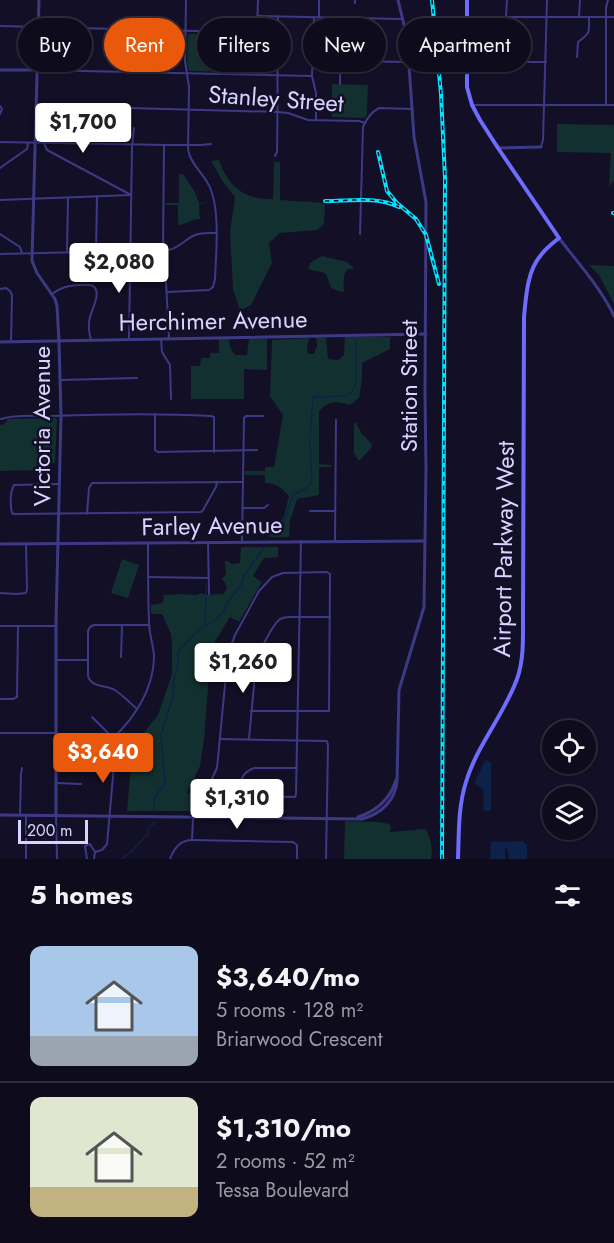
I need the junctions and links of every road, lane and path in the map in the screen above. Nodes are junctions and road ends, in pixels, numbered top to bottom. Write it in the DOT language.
graph roads {
  1 [pos="39,0"];
  2 [pos="186,0"];
  3 [pos="258,0"];
  4 [pos="319,0"];
  5 [pos="398,0"];
  6 [pos="467,0"];
  7 [pos="507,0"];
  8 [pos="547,0"];
  9 [pos="580,0"];
  10 [pos="608,0"];
  11 [pos="258,16"];
  12 [pos="278,17"];
  13 [pos="314,17"];
  14 [pos="319,17"];
  15 [pos="341,17"];
  16 [pos="467,17"];
  17 [pos="506,17"];
  18 [pos="547,17"];
  19 [pos="579,17"];
  20 [pos="589,17"];
  21 [pos="606,17"];
  22 [pos="614,17"];
  23 [pos="38,18"];
  24 [pos="365,18"];
  25 [pos="404,18"];
  26 [pos="0,26"];
  27 [pos="18,26"];
  28 [pos="185,30"];
  29 [pos="197,30"];
  30 [pos="577,57"];
  31 [pos="185,61"];
  32 [pos="531,62"];
  33 [pos="546,62"];
  34 [pos="0,70"];
  35 [pos="18,70"];
  36 [pos="92,71"];
  37 [pos="37,72"];
  38 [pos="277,72"];
  39 [pos="340,72"];
  40 [pos="411,72"];
  41 [pos="467,72"];
  42 [pos="187,74"];
  43 [pos="277,76"];
  44 [pos="312,76"];
  45 [pos="340,84"];
  46 [pos="472,105"];
  47 [pos="543,105"];
  48 [pos="606,105"];
  49 [pos="614,105"];
  50 [pos="0,106"];
  51 [pos="130,108"];
  52 [pos="413,109"];
  53 [pos="188,110"];
  54 [pos="278,112"];
  55 [pos="0,114"];
  56 [pos="316,120"];
  57 [pos="364,123"];
  58 [pos="134,128"];
  59 [pos="0,142"];
  60 [pos="28,142"];
  61 [pos="36,143"];
  62 [pos="44,144"];
  63 [pos="211,144"];
  64 [pos="132,145"];
  65 [pos="164,145"];
  66 [pos="188,145"];
  67 [pos="542,147"];
  68 [pos="498,148"];
  69 [pos="275,156"];
  70 [pos="0,168"];
  71 [pos="131,195"];
  72 [pos="97,197"];
  73 [pos="68,198"];
  74 [pos="34,199"];
  75 [pos="0,200"];
  76 [pos="216,233"];
  77 [pos="0,234"];
  78 [pos="360,234"];
  79 [pos="559,238"];
  80 [pos="130,250"];
  81 [pos="163,250"];
  82 [pos="96,251"];
  83 [pos="67,252"];
  84 [pos="22,253"];
  85 [pos="33,253"];
  86 [pos="0,254"];
  87 [pos="166,282"];
  88 [pos="0,289"];
  89 [pos="167,292"];
  90 [pos="52,294"];
  91 [pos="614,316"];
  92 [pos="426,334"];
  93 [pos="170,338"];
  94 [pos="129,339"];
  95 [pos="161,339"];
  96 [pos="91,340"];
  97 [pos="59,341"];
  98 [pos="0,342"];
  99 [pos="11,342"];
  100 [pos="137,378"];
  101 [pos="61,380"];
  102 [pos="171,399"];
  103 [pos="155,414"];
  104 [pos="61,416"];
  105 [pos="263,416"];
  106 [pos="1,420"];
  107 [pos="336,420"];
  108 [pos="244,450"];
  109 [pos="257,450"];
  110 [pos="214,452"];
  111 [pos="217,482"];
  112 [pos="243,482"];
  113 [pos="59,484"];
  114 [pos="268,505"];
  115 [pos="243,508"];
  116 [pos="310,511"];
  117 [pos="335,511"];
  118 [pos="87,513"];
  119 [pos="58,514"];
  120 [pos="301,541"];
  121 [pos="335,541"];
  122 [pos="243,542"];
  123 [pos="425,542"];
  124 [pos="148,543"];
  125 [pos="208,543"];
  126 [pos="0,544"];
  127 [pos="26,544"];
  128 [pos="57,544"];
  129 [pos="300,573"];
  130 [pos="148,577"];
  131 [pos="209,578"];
  132 [pos="0,593"];
  133 [pos="208,594"];
  134 [pos="300,617"];
  135 [pos="330,617"];
  136 [pos="149,625"];
  137 [pos="0,626"];
  138 [pos="18,626"];
  139 [pos="56,626"];
  140 [pos="122,626"];
  141 [pos="121,657"];
  142 [pos="56,660"];
  143 [pos="88,660"];
  144 [pos="254,679"];
  145 [pos="269,681"];
  146 [pos="0,699"];
  147 [pos="137,709"];
  148 [pos="251,711"];
  149 [pos="298,712"];
  150 [pos="92,717"];
  151 [pos="0,732"];
  152 [pos="56,733"];
  153 [pos="113,738"];
  154 [pos="220,739"];
  155 [pos="249,739"];
  156 [pos="298,740"];
  157 [pos="100,749"];
  158 [pos="56,750"];
  159 [pos="22,768"];
  160 [pos="297,768"];
  161 [pos="56,783"];
  162 [pos="81,784"];
  163 [pos="204,795"];
  164 [pos="239,796"];
  165 [pos="0,815"];
  166 [pos="20,815"];
  167 [pos="26,815"];
  168 [pos="56,815"];
  169 [pos="110,816"];
  170 [pos="194,817"];
  171 [pos="326,819"];
  172 [pos="192,840"];
  173 [pos="95,852"];
  174 [pos="26,859"];
  175 [pos="57,859"];
  176 [pos="87,859"];
  177 [pos="94,859"];
  178 [pos="170,859"];
  179 [pos="297,859"];
  180 [pos="326,859"];
  181 [pos="458,859"];
  1 -- 23 [label="street, Victoria Avenue"];
  2 -- 28 [label="street"];
  3 -- 11 [label="street"];
  4 -- 14 [label="street"];
  5 -- 25 [label="street, Station Street"];
  6 -- 16 [label="main road"];
  7 -- 17 [label="street"];
  8 -- 18 [label="street"];
  9 -- 19 [label="street"];
  10 -- 21 [label="street"];
  11 -- 12 [label="street"];
  12 -- 13 [label="street"];
  13 -- 14 [label="street"];
  13 -- 44 [label="street"];
  14 -- 15 [label="street"];
  15 -- 24 [label="street"];
  16 -- 17 [label="street"];
  17 -- 18 [label="street"];
  18 -- 19 [label="street"];
  18 -- 33 [label="street"];
  19 -- 20 [label="street"];
  20 -- 21 [label="street"];
  20 -- 30 [label="street"];
  21 -- 22 [label="street"];
  21 -- 48 [label="street"];
  26 -- 27 [label="street"];
  28 -- 29 [label="street"];
  31 -- 42 [label="street"];
  32 -- 33 [label="street"];
  33 -- 47 [label="street"];
  34 -- 35 [label="street"];
  36 -- 42 [label="street"];
  37 -- 61 [label="street, Victoria Avenue"];
  38 -- 43 [label="street"];
  39 -- 45 [label="street"];
  40 -- 52 [label="street, Station Street"];
  41 -- 46 [label="main road"];
  42 -- 43 [label="street"];
  42 -- 53 [label="street"];
  43 -- 44 [label="street"];
  43 -- 54 [label="street"];
  44 -- 56 [label="street"];
  46 -- 47 [label="street"];
  46 -- 68 [label="main road"];
  47 -- 48 [label="street"];
  47 -- 67 [label="street"];
  48 -- 49 [label="street"];
  50 -- 55 [label="street"];
  51 -- 53 [label="street, Stanley Street"];
  52 -- 57 [label="street, Stanley Street"];
  52 -- 92 [label="street, Station Street"];
  53 -- 54 [label="street, Stanley Street"];
  53 -- 66 [label="street"];
  54 -- 56 [label="street, Stanley Street"];
  54 -- 69 [label="street"];
  56 -- 57 [label="street, Stanley Street"];
  57 -- 78 [label="street"];
  58 -- 64 [label="street"];
  59 -- 60 [label="street"];
  60 -- 61 [label="street"];
  60 -- 70 [label="street"];
  61 -- 62 [label="street"];
  61 -- 74 [label="street, Victoria Avenue"];
  62 -- 64 [label="street"];
  62 -- 71 [label="street"];
  63 -- 66 [label="street"];
  64 -- 65 [label="street"];
  64 -- 71 [label="street"];
  65 -- 66 [label="street"];
  65 -- 81 [label="street"];
  66 -- 76 [label="street"];
  67 -- 68 [label="street"];
  68 -- 79 [label="main road"];
  71 -- 72 [label="street"];
  71 -- 80 [label="street"];
  72 -- 73 [label="street"];
  72 -- 82 [label="street"];
  73 -- 74 [label="street"];
  73 -- 83 [label="street"];
  74 -- 75 [label="street"];
  74 -- 85 [label="street, Victoria Avenue"];
  76 -- 81 [label="street"];
  76 -- 89 [label="street"];
  77 -- 84 [label="street"];
  79 -- 91 [label="street"];
  79 -- 181 [label="main road, Airport Parkway West"];
  80 -- 81 [label="street"];
  80 -- 82 [label="street"];
  80 -- 94 [label="street"];
  82 -- 83 [label="street"];
  83 -- 85 [label="street"];
  84 -- 85 [label="street"];
  84 -- 86 [label="street"];
  85 -- 90 [label="street, Victoria Avenue"];
  87 -- 89 [label="street"];
  88 -- 99 [label="street"];
  89 -- 93 [label="street"];
  90 -- 96 [label="street"];
  90 -- 97 [label="street, Victoria Avenue"];
  92 -- 93 [label="street, Herchimer Avenue"];
  92 -- 123 [label="street, Station Street"];
  93 -- 95 [label="street, Herchimer Avenue"];
  94 -- 95 [label="street, Herchimer Avenue"];
  94 -- 96 [label="street, Herchimer Avenue"];
  95 -- 102 [label="street"];
  96 -- 97 [label="street, Herchimer Avenue"];
  97 -- 99 [label="street, Herchimer Avenue"];
  97 -- 101 [label="street, Victoria Avenue"];
  98 -- 99 [label="street, Herchimer Avenue"];
  100 -- 101 [label="street"];
  101 -- 104 [label="street, Victoria Avenue"];
  103 -- 104 [label="street"];
  103 -- 110 [label="street"];
  103 -- 110 [label="street"];
  104 -- 106 [label="street"];
  104 -- 113 [label="street, Victoria Avenue"];
  105 -- 108 [label="street"];
  107 -- 117 [label="street"];
  108 -- 109 [label="street"];
  108 -- 110 [label="street"];
  108 -- 112 [label="street"];
  111 -- 112 [label="street"];
  111 -- 118 [label="street"];
  111 -- 118 [label="street"];
  112 -- 115 [label="street"];
  113 -- 119 [label="street, Victoria Avenue"];
  113 -- 119 [label="street"];
  114 -- 115 [label="street"];
  115 -- 122 [label="street"];
  116 -- 117 [label="street"];
  117 -- 121 [label="street"];
  118 -- 119 [label="street"];
  119 -- 128 [label="street, Victoria Avenue"];
  120 -- 121 [label="street, Farley Avenue"];
  120 -- 122 [label="street, Farley Avenue"];
  120 -- 129 [label="street"];
  121 -- 123 [label="street, Farley Avenue"];
  122 -- 125 [label="street, Farley Avenue"];
  123 -- 171 [label="street, Station Street"];
  124 -- 125 [label="street, Farley Avenue"];
  124 -- 128 [label="street, Farley Avenue"];
  124 -- 130 [label="street"];
  125 -- 131 [label="street"];
  126 -- 127 [label="street, Farley Avenue"];
  127 -- 128 [label="street, Farley Avenue"];
  127 -- 132 [label="street"];
  128 -- 139 [label="street, Victoria Avenue"];
  129 -- 134 [label="street"];
  129 -- 135 [label="street"];
  129 -- 154 [label="street"];
  130 -- 131 [label="street"];
  130 -- 136 [label="street"];
  131 -- 133 [label="street"];
  134 -- 135 [label="street"];
  134 -- 144 [label="street"];
  134 -- 149 [label="street"];
  135 -- 149 [label="street"];
  136 -- 140 [label="street"];
  136 -- 147 [label="street"];
  137 -- 138 [label="street"];
  138 -- 139 [label="street"];
  138 -- 146 [label="street"];
  139 -- 142 [label="street, Victoria Avenue"];
  140 -- 141 [label="street"];
  140 -- 143 [label="street"];
  142 -- 143 [label="street"];
  142 -- 152 [label="street, Victoria Avenue"];
  143 -- 147 [label="street"];
  144 -- 145 [label="street"];
  144 -- 148 [label="street"];
  147 -- 153 [label="street"];
  148 -- 149 [label="street"];
  148 -- 155 [label="street"];
  149 -- 156 [label="street"];
  150 -- 153 [label="street"];
  151 -- 152 [label="street"];
  152 -- 158 [label="street, Victoria Avenue"];
  153 -- 157 [label="street"];
  154 -- 155 [label="street"];
  154 -- 163 [label="street"];
  155 -- 156 [label="street"];
  156 -- 160 [label="street"];
  156 -- 171 [label="street"];
  157 -- 158 [label="street"];
  157 -- 169 [label="street"];
  158 -- 161 [label="street, Victoria Avenue"];
  159 -- 166 [label="street"];
  160 -- 164 [label="street"];
  160 -- 164 [label="street"];
  161 -- 162 [label="street"];
  161 -- 168 [label="street, Victoria Avenue"];
  163 -- 164 [label="street"];
  163 -- 170 [label="street"];
  165 -- 166 [label="street, Station Street"];
  166 -- 167 [label="street, Station Street"];
  167 -- 168 [label="street, Station Street"];
  167 -- 174 [label="street"];
  168 -- 169 [label="street, Station Street"];
  168 -- 175 [label="street, Victoria Avenue"];
  169 -- 170 [label="street, Station Street"];
  169 -- 173 [label="street"];
  170 -- 171 [label="street, Station Street"];
  170 -- 172 [label="street"];
  171 -- 180 [label="street"];
  172 -- 178 [label="street"];
  172 -- 179 [label="street"];
  173 -- 176 [label="street"];
  173 -- 177 [label="street"];
}
